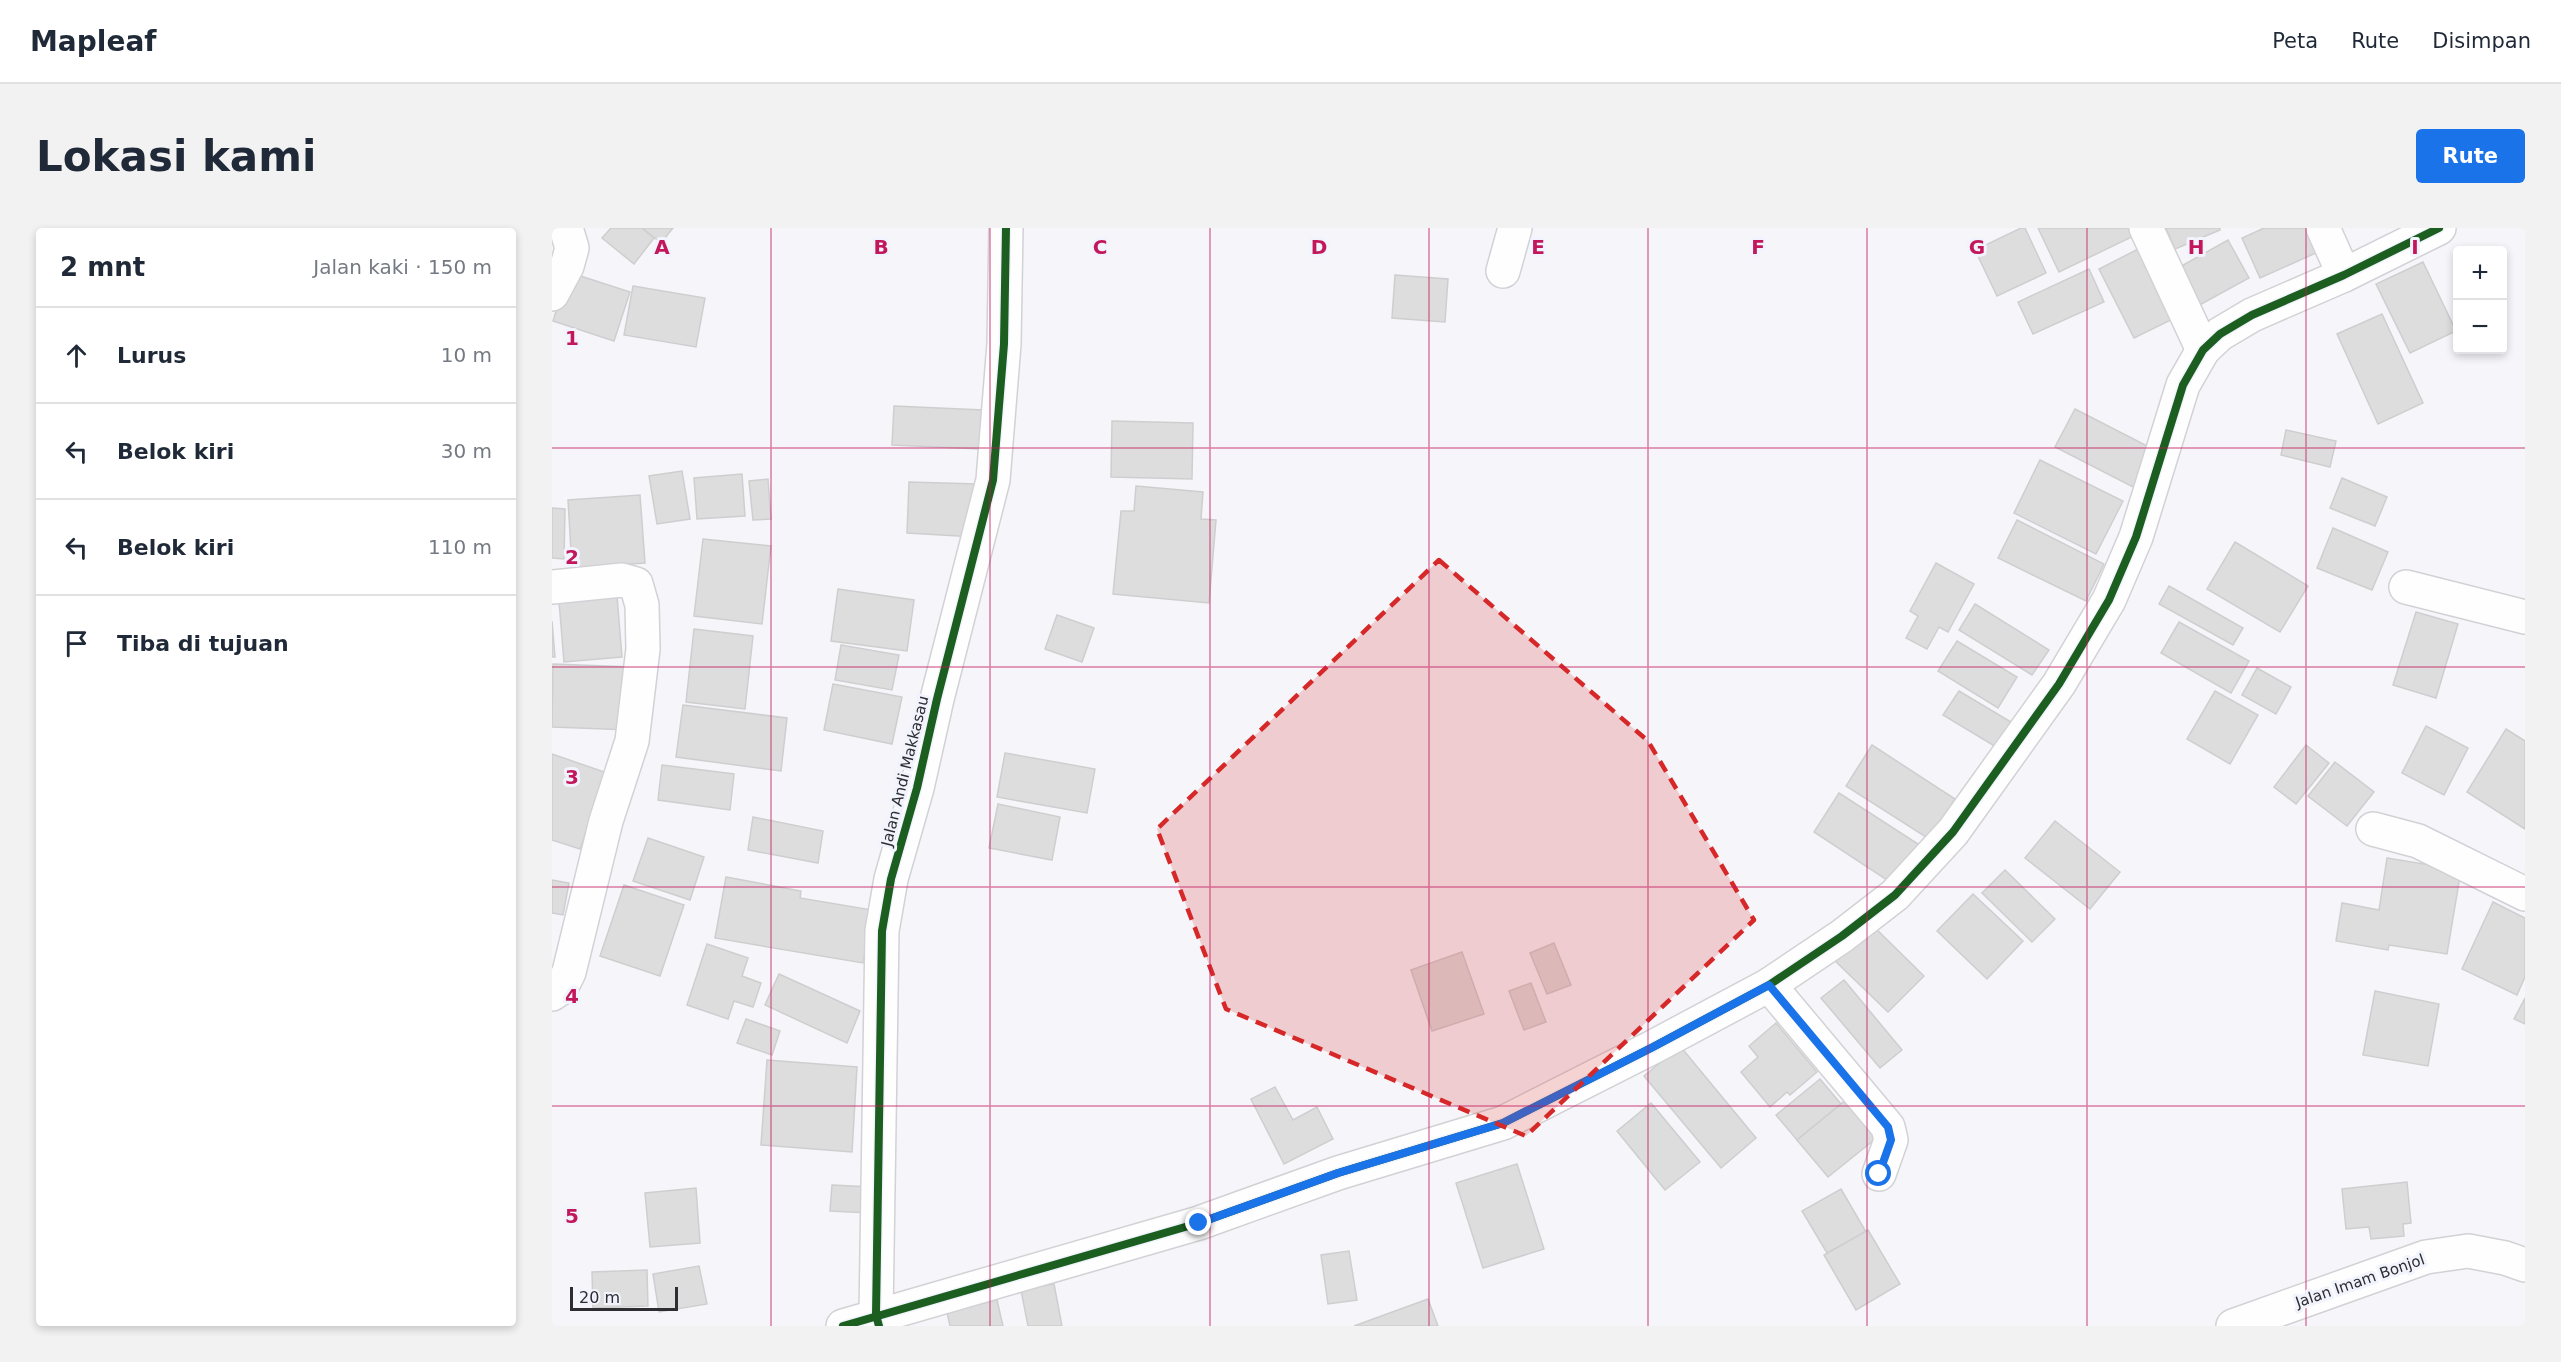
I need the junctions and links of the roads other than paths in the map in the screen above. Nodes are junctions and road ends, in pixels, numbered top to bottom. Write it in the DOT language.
graph roads {
  1 [pos="566,228"];
  2 [pos="1006,228"];
  3 [pos="1515,228"];
  4 [pos="2146,228"];
  5 [pos="2323,228"];
  6 [pos="2439,228"];
  7 [pos="1503,271"];
  8 [pos="2344,275"];
  9 [pos="552,294"];
  10 [pos="2203,350"];
  11 [pos="552,587"];
  12 [pos="2406,587"];
  13 [pos="2525,617"];
  14 [pos="2373,829"];
  15 [pos="2525,894"];
  16 [pos="1769,985"];
  17 [pos="552,994"];
  18 [pos="1879,1174"];
  19 [pos="2525,1264"];
  20 [pos="878,1321"];
  21 [pos="843,1326"];
  22 [pos="2233,1326"];
  1 -- 9 [label="street"];
  2 -- 20 [label="street, Jalan Andi Makkasau"];
  3 -- 7 [label="street"];
  4 -- 10 [label="street"];
  5 -- 8 [label="street"];
  6 -- 8 [label="street"];
  8 -- 10 [label="street"];
  10 -- 16 [label="street"];
  11 -- 17 [label="street"];
  12 -- 13 [label="street"];
  14 -- 15 [label="street"];
  16 -- 18 [label="street"];
  16 -- 20 [label="street"];
  19 -- 22 [label="street, Jalan Imam Bonjol"];
  20 -- 21 [label="street"];
}
